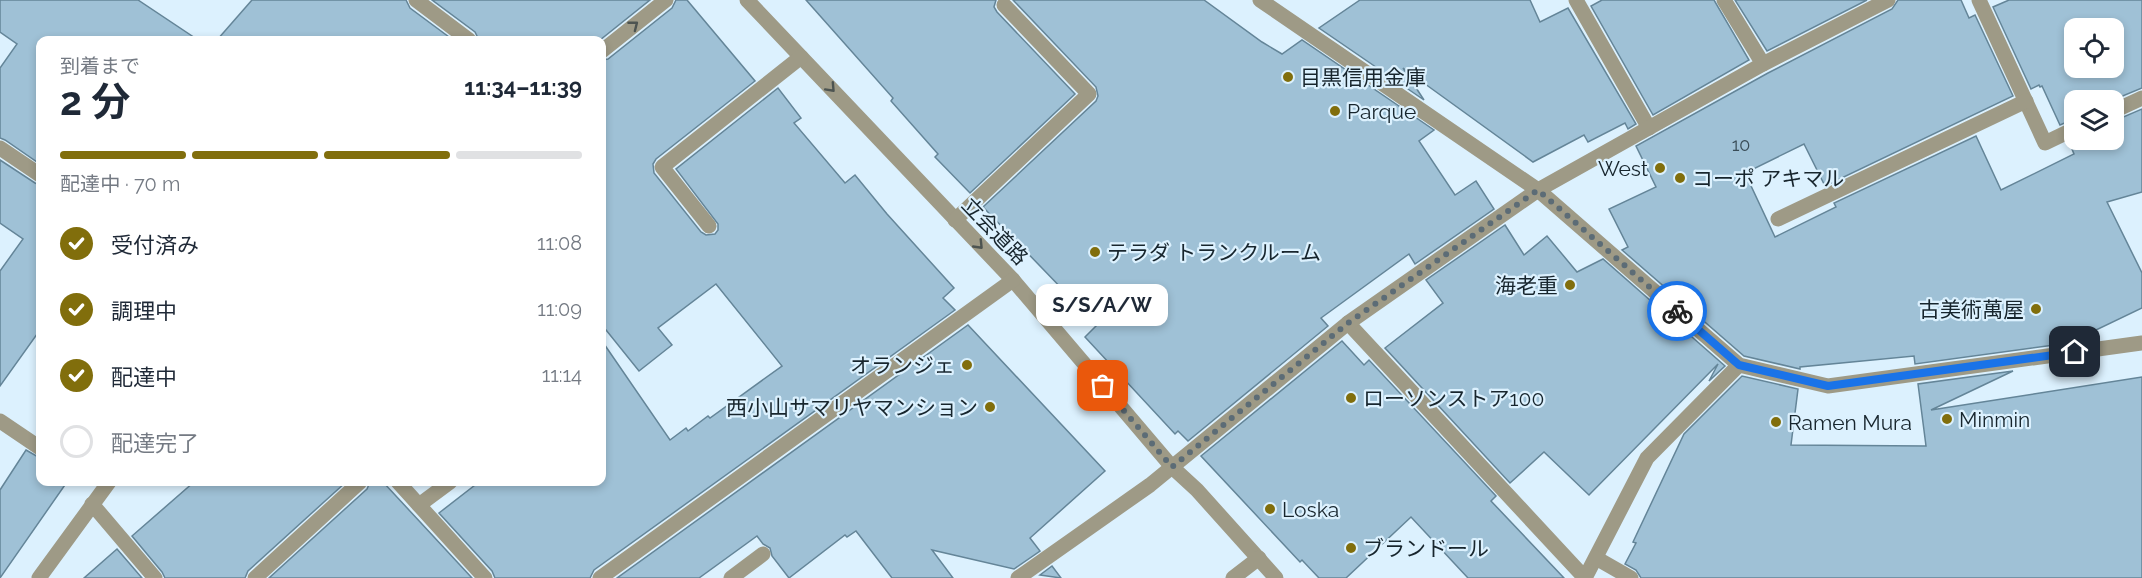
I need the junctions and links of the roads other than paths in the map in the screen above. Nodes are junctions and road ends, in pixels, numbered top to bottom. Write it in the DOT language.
graph roads {
  1 [pos="416,0"];
  2 [pos="666,0"];
  3 [pos="747,0"];
  4 [pos="1260,0"];
  5 [pos="1576,0"];
  6 [pos="1724,0"];
  7 [pos="1888,0"];
  8 [pos="1979,0"];
  9 [pos="1004,5"];
  10 [pos="463,36"];
  11 [pos="606,48"];
  12 [pos="801,57"];
  13 [pos="1763,63"];
  14 [pos="2142,98"];
  15 [pos="2026,101"];
  16 [pos="2124,106"];
  17 [pos="1649,128"];
  18 [pos="2064,134"];
  19 [pos="0,148"];
  20 [pos="36,172"];
  21 [pos="1538,190"];
  22 [pos="1778,219"];
  23 [pos="955,220"];
  24 [pos="709,226"];
  25 [pos="1013,280"];
  26 [pos="1348,323"];
  27 [pos="2142,343"];
  28 [pos="1739,365"];
  29 [pos="0,421"];
  30 [pos="36,445"];
  31 [pos="1172,467"];
  32 [pos="99,486"];
  33 [pos="356,486"];
  34 [pos="402,486"];
  35 [pos="445,486"];
  36 [pos="92,504"];
  37 [pos="420,505"];
  38 [pos="763,554"];
  39 [pos="1259,558"];
  40 [pos="1596,558"];
  41 [pos="39,578"];
  42 [pos="155,578"];
  43 [pos="255,578"];
  44 [pos="485,578"];
  45 [pos="600,578"];
  46 [pos="730,578"];
  47 [pos="1018,578"];
  48 [pos="1233,578"];
  49 [pos="1276,578"];
  50 [pos="1631,578"];
  1 -- 10 [label="street"];
  11 -- 2 [label="street, one-way"];
  3 -- 12 [label="street, 立会道路"];
  4 -- 21 [label="street"];
  5 -- 17 [label="street"];
  6 -- 13 [label="street"];
  7 -- 13 [label="street"];
  8 -- 15 [label="street"];
  9 -- 23 [label="street"];
  12 -- 23 [label="street, 立会道路, one-way"];
  12 -- 24 [label="street"];
  13 -- 17 [label="street"];
  14 -- 16 [label="street"];
  15 -- 18 [label="street"];
  15 -- 22 [label="street"];
  17 -- 21 [label="street"];
  19 -- 20 [label="street"];
  21 -- 26 [label="street"];
  21 -- 28 [label="street"];
  23 -- 25 [label="street, 立会道路, one-way"];
  25 -- 31 [label="street, 立会道路"];
  25 -- 45 [label="street"];
  26 -- 31 [label="street"];
  26 -- 40 [label="street"];
  27 -- 28 [label="street"];
  28 -- 40 [label="street"];
  29 -- 30 [label="street"];
  31 -- 39 [label="street, 立会道路"];
  31 -- 47 [label="street"];
  32 -- 36 [label="street"];
  33 -- 43 [label="street"];
  34 -- 37 [label="street"];
  35 -- 37 [label="street"];
  36 -- 41 [label="street"];
  36 -- 42 [label="street"];
  37 -- 44 [label="street"];
  38 -- 46 [label="street"];
  39 -- 48 [label="street"];
  39 -- 49 [label="street, 立会道路"];
  40 -- 50 [label="street"];
}
